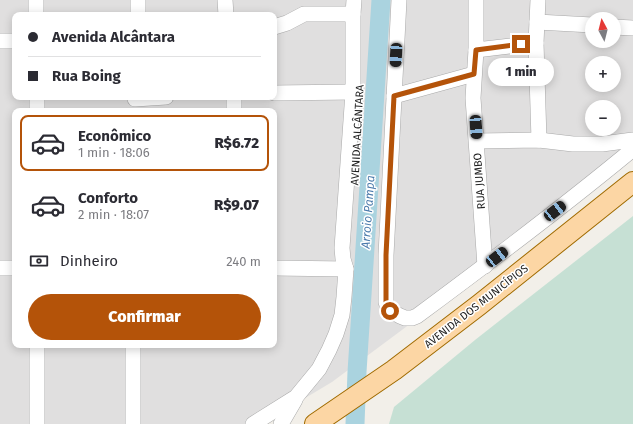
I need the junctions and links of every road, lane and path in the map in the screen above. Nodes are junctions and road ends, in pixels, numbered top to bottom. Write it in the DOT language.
graph roads {
  1 [pos="36,0"];
  2 [pos="138,0"];
  3 [pos="224,0"];
  4 [pos="364,0"];
  5 [pos="399,0"];
  6 [pos="476,0"];
  7 [pos="538,0"];
  8 [pos="304,7"];
  9 [pos="353,7"];
  10 [pos="36,12"];
  11 [pos="138,12"];
  12 [pos="226,12"];
  13 [pos="537,22"];
  14 [pos="585,25"];
  15 [pos="277,26"];
  16 [pos="621,27"];
  17 [pos="633,28"];
  18 [pos="0,41"];
  19 [pos="12,41"];
  20 [pos="536,43"];
  21 [pos="476,50"];
  22 [pos="474,74"];
  23 [pos="353,92"];
  24 [pos="277,93"];
  25 [pos="394,96"];
  26 [pos="147,100"];
  27 [pos="135,102"];
  28 [pos="539,140"];
  29 [pos="633,140"];
  30 [pos="477,142"];
  31 [pos="633,149"];
  32 [pos="633,182"];
  33 [pos="485,266"];
  34 [pos="0,268"];
  35 [pos="12,268"];
  36 [pos="277,268"];
  37 [pos="346,269"];
  38 [pos="37,348"];
  39 [pos="133,348"];
  40 [pos="296,397"];
  41 [pos="37,424"];
  42 [pos="133,424"];
  43 [pos="253,424"];
  44 [pos="281,424"];
  45 [pos="315,424"];
  1 -- 10 [label="street"];
  2 -- 11 [label="street"];
  3 -- 12 [label="street"];
  4 -- 37 [label="street, AVENIDA ALCÂNTARA"];
  5 -- 25 [label="street"];
  6 -- 21 [label="street, RUA JUMBO"];
  7 -- 13 [label="street"];
  8 -- 9 [label="street"];
  8 -- 15 [label="street"];
  9 -- 23 [label="street, AVENIDA ALCÂNTARA"];
  13 -- 14 [label="street"];
  13 -- 20 [label="street"];
  16 -- 17 [label="street"];
  18 -- 19 [label="street"];
  20 -- 21 [label="street"];
  20 -- 28 [label="street"];
  21 -- 22 [label="street, RUA JUMBO"];
  22 -- 25 [label="street"];
  22 -- 30 [label="street, RUA JUMBO"];
  23 -- 24 [label="street"];
  23 -- 37 [label="street, AVENIDA ALCÂNTARA"];
  25 -- 33 [label="street"];
  26 -- 27 [label="street"];
  28 -- 29 [label="street"];
  28 -- 30 [label="street"];
  30 -- 33 [label="street, RUA JUMBO"];
  31 -- 33 [label="street"];
  32 -- 45 [label="main road, AVENIDA DOS MUNICÍPIOS"];
  34 -- 35 [label="street"];
  36 -- 37 [label="street"];
  37 -- 40 [label="street, AVENIDA ALCÂNTARA"];
  38 -- 41 [label="street"];
  39 -- 42 [label="street"];
  40 -- 43 [label="street, AVENIDA ALCÂNTARA"];
  40 -- 44 [label="street"];
}
